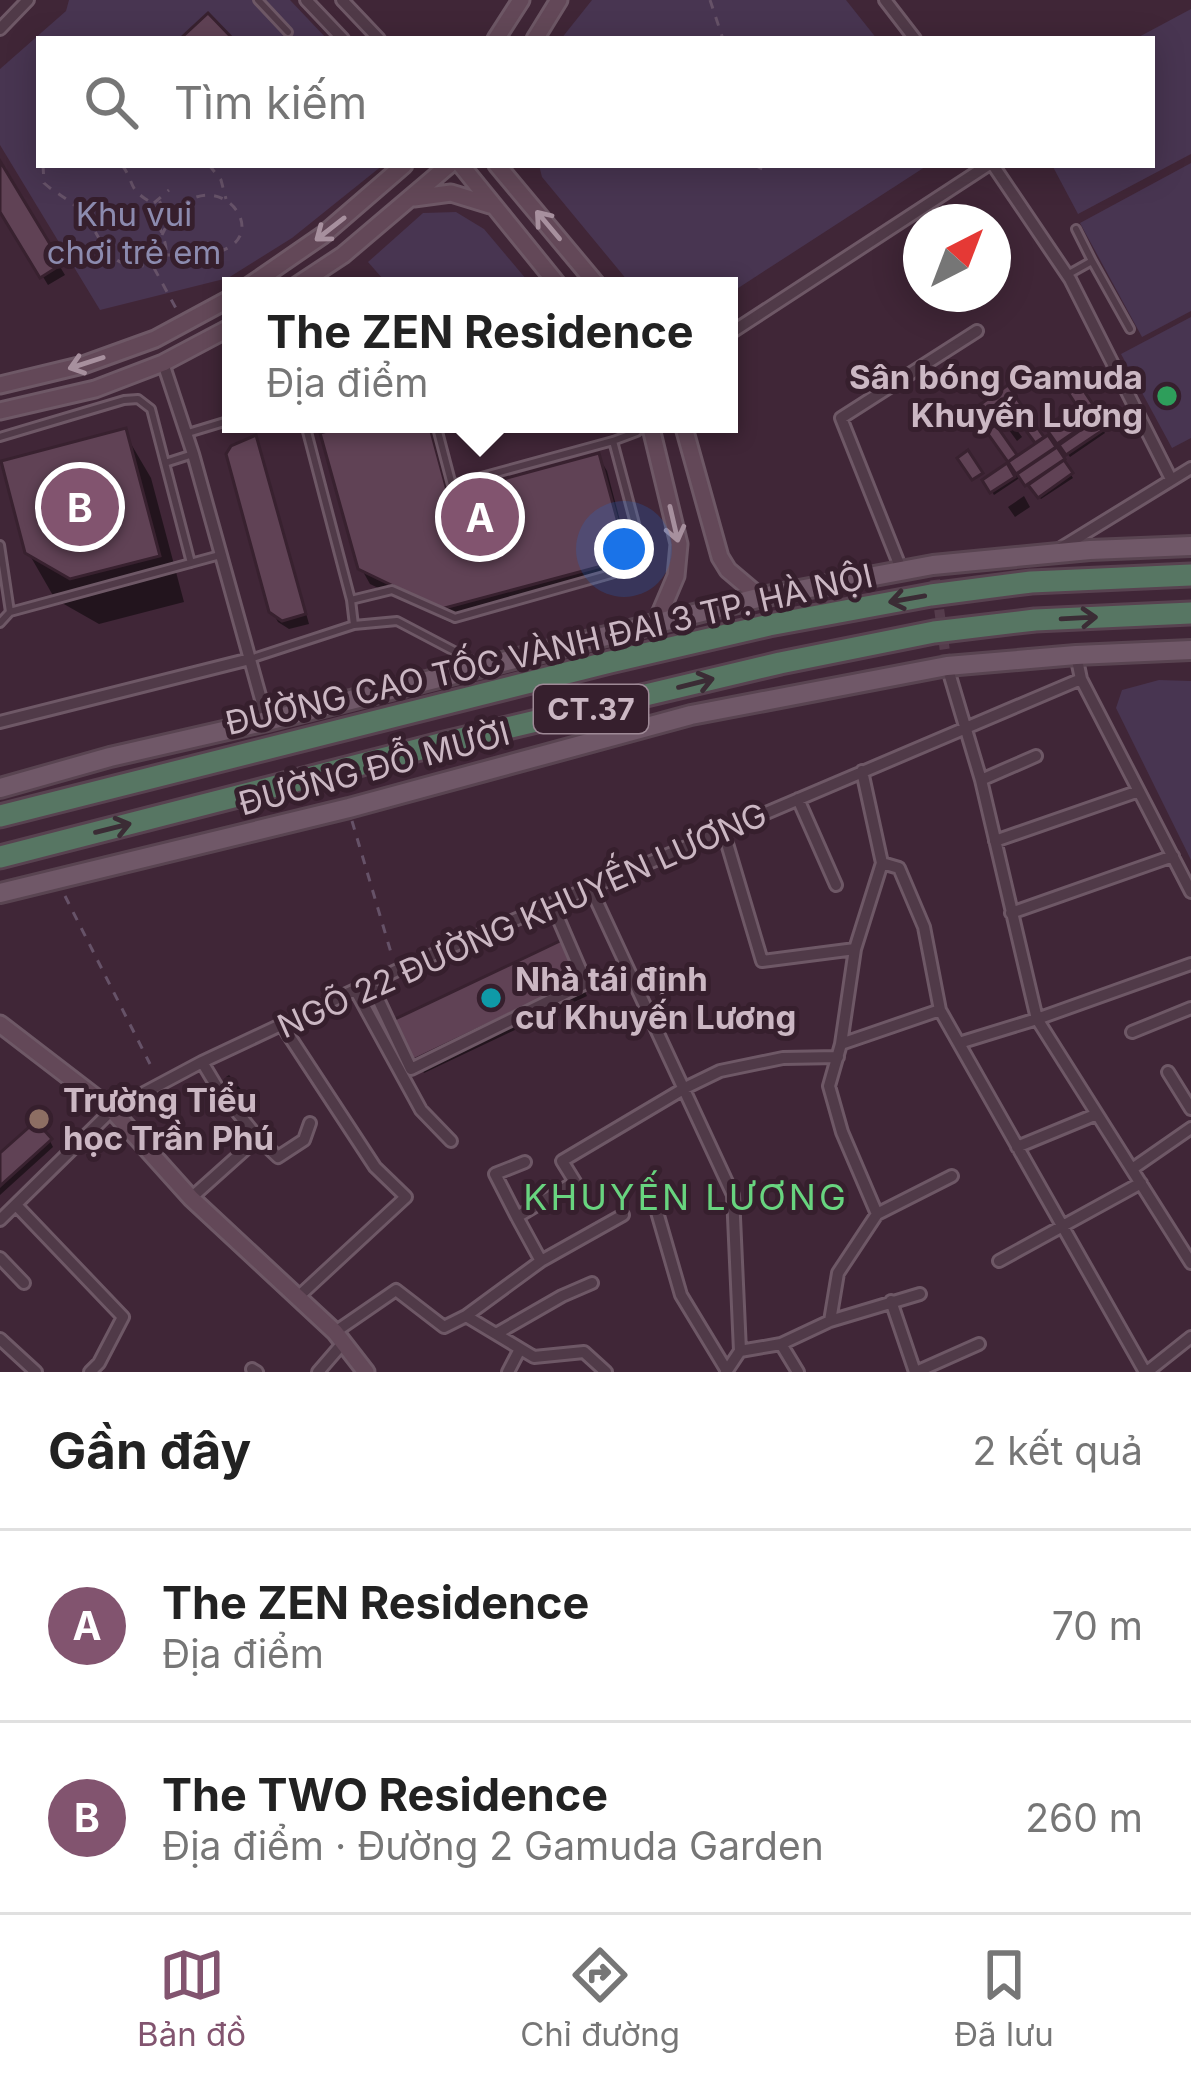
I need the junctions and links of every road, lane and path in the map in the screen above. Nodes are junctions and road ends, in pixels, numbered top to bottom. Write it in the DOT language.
graph roads {
  1 [pos="28,0"];
  2 [pos="258,0"];
  3 [pos="306,0"];
  4 [pos="342,0"];
  5 [pos="520,0"];
  6 [pos="559,0"];
  7 [pos="710,0"];
  8 [pos="885,0"];
  9 [pos="0,29"];
  10 [pos="288,32"];
  11 [pos="340,36"];
  12 [pos="376,36"];
  13 [pos="498,36"];
  14 [pos="538,36"];
  15 [pos="722,36"];
  16 [pos="913,36"];
  17 [pos="43,168"];
  18 [pos="123,168"];
  19 [pos="211,168"];
  20 [pos="399,168"];
  21 [pos="446,168"];
  22 [pos="462,168"];
  23 [pos="500,168"];
  24 [pos="507,168"];
  25 [pos="986,168"];
  26 [pos="993,168"];
  27 [pos="514,185"];
  28 [pos="169,190"];
  29 [pos="412,199"];
  30 [pos="159,200"];
  31 [pos="226,200"];
  32 [pos="152,203"];
  33 [pos="494,207"];
  34 [pos="1076,230"];
  35 [pos="159,231"];
  36 [pos="166,255"];
  37 [pos="1092,261"];
  38 [pos="154,267"];
  39 [pos="1067,275"];
  40 [pos="262,277"];
  41 [pos="310,277"];
  42 [pos="552,277"];
  43 [pos="591,277"];
  44 [pos="222,303"];
  45 [pos="185,324"];
  46 [pos="738,328"];
  47 [pos="1130,328"];
  48 [pos="977,331"];
  49 [pos="222,332"];
  50 [pos="155,339"];
  51 [pos="163,363"];
  52 [pos="0,385"];
  53 [pos="94,389"];
  54 [pos="106,405"];
  55 [pos="0,411"];
  56 [pos="222,423"];
  57 [pos="307,433"];
  58 [pos="438,433"];
  59 [pos="634,433"];
  60 [pos="652,433"];
  61 [pos="685,433"];
  62 [pos="185,434"];
  63 [pos="0,437"];
  64 [pos="613,441"];
  65 [pos="193,454"];
  66 [pos="165,463"];
  67 [pos="1191,468"];
  68 [pos="1171,478"];
  69 [pos="0,545"];
  70 [pos="1191,546"];
  71 [pos="1052,554"];
  72 [pos="222,555"];
  73 [pos="190,563"];
  74 [pos="901,569"];
  75 [pos="1191,575"];
  76 [pos="760,597"];
  77 [pos="351,600"];
  78 [pos="10,612"];
  79 [pos="1191,614"];
  80 [pos="0,623"];
  81 [pos="656,623"];
  82 [pos="354,626"];
  83 [pos="1191,650"];
  84 [pos="1076,655"];
  85 [pos="250,659"];
  86 [pos="484,666"];
  87 [pos="947,666"];
  88 [pos="1081,679"];
  89 [pos="267,721"];
  90 [pos="0,722"];
  91 [pos="966,727"];
  92 [pos="1036,756"];
  93 [pos="862,771"];
  94 [pos="981,780"];
  95 [pos="0,788"];
  96 [pos="1139,791"];
  97 [pos="798,799"];
  98 [pos="349,808"];
  99 [pos="0,816"];
  100 [pos="723,830"];
  101 [pos="995,841"];
  102 [pos="1172,856"];
  103 [pos="0,857"];
  104 [pos="882,863"];
  105 [pos="56,879"];
  106 [pos="836,885"];
  107 [pos="590,887"];
  108 [pos="1191,892"];
  109 [pos="0,893"];
  110 [pos="552,904"];
  111 [pos="1011,914"];
  112 [pos="854,949"];
  113 [pos="1191,964"];
  114 [pos="396,971"];
  115 [pos="371,984"];
  116 [pos="356,991"];
  117 [pos="1191,1008"];
  118 [pos="940,1010"];
  119 [pos="1037,1019"];
  120 [pos="0,1024"];
  121 [pos="282,1025"];
  122 [pos="1132,1032"];
  123 [pos="958,1043"];
  124 [pos="839,1051"];
  125 [pos="202,1062"];
  126 [pos="150,1064"];
  127 [pos="1168,1072"];
  128 [pos="685,1088"];
  129 [pos="1191,1109"];
  130 [pos="112,1110"];
  131 [pos="1097,1114"];
  132 [pos="310,1123"];
  133 [pos="1191,1128"];
  134 [pos="258,1138"];
  135 [pos="451,1141"];
  136 [pos="1017,1147"];
  137 [pos="525,1162"];
  138 [pos="1132,1169"];
  139 [pos="952,1176"];
  140 [pos="1141,1184"];
  141 [pos="191,1198"];
  142 [pos="16,1205"];
  143 [pos="658,1212"];
  144 [pos="878,1214"];
  145 [pos="622,1215"];
  146 [pos="517,1217"];
  147 [pos="0,1220"];
  148 [pos="1061,1225"];
  149 [pos="0,1258"];
  150 [pos="541,1261"];
  151 [pos="999,1261"];
  152 [pos="1191,1263"];
  153 [pos="24,1283"];
  154 [pos="592,1283"];
  155 [pos="920,1294"];
  156 [pos="298,1297"];
  157 [pos="891,1301"];
  158 [pos="466,1316"];
  159 [pos="830,1321"];
  160 [pos="496,1334"];
  161 [pos="339,1337"];
  162 [pos="1191,1337"];
  163 [pos="0,1339"];
  164 [pos="781,1344"];
  165 [pos="979,1344"];
  166 [pos="520,1349"];
  167 [pos="740,1351"];
  168 [pos="33,1371"];
  169 [pos="726,1371"];
  170 [pos="90,1372"];
  171 [pos="318,1372"];
  172 [pos="366,1372"];
  173 [pos="508,1372"];
  174 [pos="606,1372"];
  175 [pos="798,1372"];
  176 [pos="915,1372"];
  177 [pos="1146,1372"];
  1 -- 9 [label="street"];
  2 -- 10 [label="lane"];
  3 -- 11 [label="street"];
  4 -- 12 [label="street"];
  5 -- 13 [label="street"];
  6 -- 14 [label="street"];
  7 -- 15 [label="path"];
  8 -- 16 [label="street"];
  17 -- 38 [label="path"];
  18 -- 32 [label="path"];
  19 -- 31 [label="path"];
  20 -- 40 [label="street, one-way"];
  21 -- 29 [label="street"];
  22 -- 33 [label="street"];
  23 -- 27 [label="street"];
  24 -- 27 [label="street"];
  25 -- 46 [label="street"];
  26 -- 39 [label="street"];
  43 -- 27 [label="street, one-way"];
  28 -- 30 [label="path"];
  29 -- 33 [label="street"];
  29 -- 41 [label="street"];
  30 -- 32 [label="path"];
  30 -- 35 [label="path"];
  31 -- 35 [label="path"];
  31 -- 36 [label="path"];
  32 -- 35 [label="path"];
  33 -- 42 [label="street"];
  34 -- 37 [label="lane"];
  35 -- 36 [label="path"];
  36 -- 38 [label="path"];
  37 -- 39 [label="lane"];
  37 -- 47 [label="lane"];
  38 -- 45 [label="path"];
  39 -- 68 [label="street"];
  44 -- 45 [label="street"];
  45 -- 50 [label="street"];
  48 -- 74 [label="street"];
  49 -- 51 [label="street"];
  50 -- 51 [label="street"];
  50 -- 52 [label="street, one-way"];
  51 -- 53 [label="street"];
  51 -- 62 [label="street"];
  53 -- 54 [label="lane"];
  53 -- 55 [label="street"];
  54 -- 63 [label="lane"];
  54 -- 66 [label="lane"];
  56 -- 62 [label="lane"];
  57 -- 77 [label="lane"];
  58 -- 64 [label="lane"];
  59 -- 64 [label="lane"];
  60 -- 81 [label="street, one-way"];
  61 -- 76 [label="street"];
  62 -- 65 [label="street"];
  64 -- 77 [label="lane"];
  65 -- 66 [label="lane"];
  65 -- 72 [label="street"];
  66 -- 73 [label="lane"];
  67 -- 68 [label="street"];
  68 -- 71 [label="street"];
  69 -- 78 [label="lane"];
  70 -- 71 [label="main road"];
  71 -- 74 [label="main road"];
  72 -- 73 [label="lane"];
  72 -- 85 [label="street"];
  73 -- 78 [label="lane"];
  74 -- 76 [label="main road"];
  75 -- 99 [label="highway, ĐƯỜNG CAO TỐC VÀNH ĐAI 3 TP. HÀ NỘI / CT.37, one-way"];
  76 -- 81 [label="main road"];
  77 -- 82 [label="lane"];
  78 -- 80 [label="lane"];
  103 -- 79 [label="highway, ĐƯỜNG CAO TỐC VÀNH ĐAI 3 TP. HÀ NỘI / CT.37, one-way"];
  81 -- 86 [label="main road"];
  82 -- 85 [label="lane"];
  82 -- 86 [label="lane"];
  83 -- 84 [label="main road, ĐƯỜNG ĐỖ MƯỜI"];
  84 -- 87 [label="main road, ĐƯỜNG ĐỖ MƯỜI"];
  84 -- 88 [label="street"];
  85 -- 89 [label="street"];
  85 -- 90 [label="street"];
  86 -- 89 [label="main road"];
  87 -- 91 [label="street"];
  87 -- 98 [label="main road, ĐƯỜNG ĐỖ MƯỜI"];
  88 -- 91 [label="street, NGÕ 22 ĐƯỜNG KHUYẾN LƯƠNG"];
  88 -- 96 [label="street"];
  89 -- 95 [label="main road"];
  91 -- 93 [label="street, NGÕ 22 ĐƯỜNG KHUYẾN LƯƠNG"];
  91 -- 94 [label="street"];
  92 -- 94 [label="street"];
  93 -- 97 [label="street, NGÕ 22 ĐƯỜNG KHUYẾN LƯƠNG"];
  93 -- 104 [label="street"];
  94 -- 101 [label="street"];
  96 -- 101 [label="street"];
  96 -- 102 [label="street"];
  97 -- 100 [label="street, NGÕ 22 ĐƯỜNG KHUYẾN LƯƠNG"];
  97 -- 106 [label="street"];
  98 -- 105 [label="main road, ĐƯỜNG ĐỖ MƯỜI"];
  98 -- 114 [label="path"];
  100 -- 107 [label="street, NGÕ 22 ĐƯỜNG KHUYẾN LƯƠNG"];
  100 -- 112 [label="street"];
  101 -- 111 [label="street"];
  102 -- 108 [label="street"];
  102 -- 111 [label="street"];
  104 -- 112 [label="street"];
  104 -- 118 [label="street"];
  105 -- 109 [label="main road, ĐƯỜNG ĐỖ MƯỜI"];
  105 -- 126 [label="path"];
  107 -- 110 [label="street, NGÕ 22 ĐƯỜNG KHUYẾN LƯƠNG"];
  107 -- 128 [label="street"];
  110 -- 114 [label="street, NGÕ 22 ĐƯỜNG KHUYẾN LƯƠNG"];
  110 -- 115 [label="street"];
  111 -- 119 [label="street"];
  112 -- 124 [label="street"];
  113 -- 119 [label="street"];
  114 -- 115 [label="street, NGÕ 22 ĐƯỜNG KHUYẾN LƯƠNG"];
  115 -- 116 [label="street, NGÕ 22 ĐƯỜNG KHUYẾN LƯƠNG"];
  116 -- 121 [label="street, NGÕ 22 ĐƯỜNG KHUYẾN LƯƠNG"];
  116 -- 135 [label="street"];
  117 -- 122 [label="street"];
  118 -- 123 [label="street"];
  118 -- 124 [label="street"];
  119 -- 123 [label="street"];
  119 -- 131 [label="street"];
  120 -- 130 [label="street"];
  121 -- 125 [label="street, NGÕ 22 ĐƯỜNG KHUYẾN LƯƠNG"];
  121 -- 156 [label="street"];
  123 -- 136 [label="street"];
  124 -- 128 [label="street"];
  124 -- 144 [label="street"];
  125 -- 130 [label="street, NGÕ 22 ĐƯỜNG KHUYẾN LƯƠNG"];
  125 -- 134 [label="street"];
  127 -- 129 [label="street"];
  128 -- 146 [label="street"];
  128 -- 167 [label="street"];
  130 -- 141 [label="street"];
  130 -- 142 [label="street, NGÕ 22 ĐƯỜNG KHUYẾN LƯƠNG"];
  131 -- 136 [label="street"];
  131 -- 138 [label="street"];
  132 -- 134 [label="street"];
  133 -- 138 [label="street"];
  134 -- 141 [label="street"];
  136 -- 148 [label="street"];
  137 -- 146 [label="street"];
  138 -- 140 [label="street"];
  139 -- 144 [label="street"];
  140 -- 148 [label="street"];
  140 -- 152 [label="street"];
  141 -- 156 [label="street"];
  142 -- 147 [label="street, NGÕ 22 ĐƯỜNG KHUYẾN LƯƠNG"];
  142 -- 170 [label="street"];
  143 -- 169 [label="street"];
  144 -- 159 [label="street"];
  145 -- 150 [label="street"];
  146 -- 150 [label="street"];
  148 -- 151 [label="street"];
  148 -- 177 [label="street"];
  149 -- 153 [label="street"];
  150 -- 158 [label="street"];
  154 -- 160 [label="street"];
  155 -- 157 [label="street"];
  156 -- 161 [label="street"];
  157 -- 159 [label="street"];
  157 -- 176 [label="street"];
  158 -- 160 [label="street"];
  158 -- 161 [label="street"];
  159 -- 164 [label="street"];
  160 -- 166 [label="street"];
  161 -- 171 [label="street"];
  161 -- 172 [label="street"];
  162 -- 177 [label="street"];
  163 -- 168 [label="street"];
  164 -- 167 [label="street"];
  164 -- 175 [label="street"];
  165 -- 176 [label="street"];
  166 -- 173 [label="street"];
  166 -- 174 [label="street"];
  167 -- 169 [label="street"];
}
